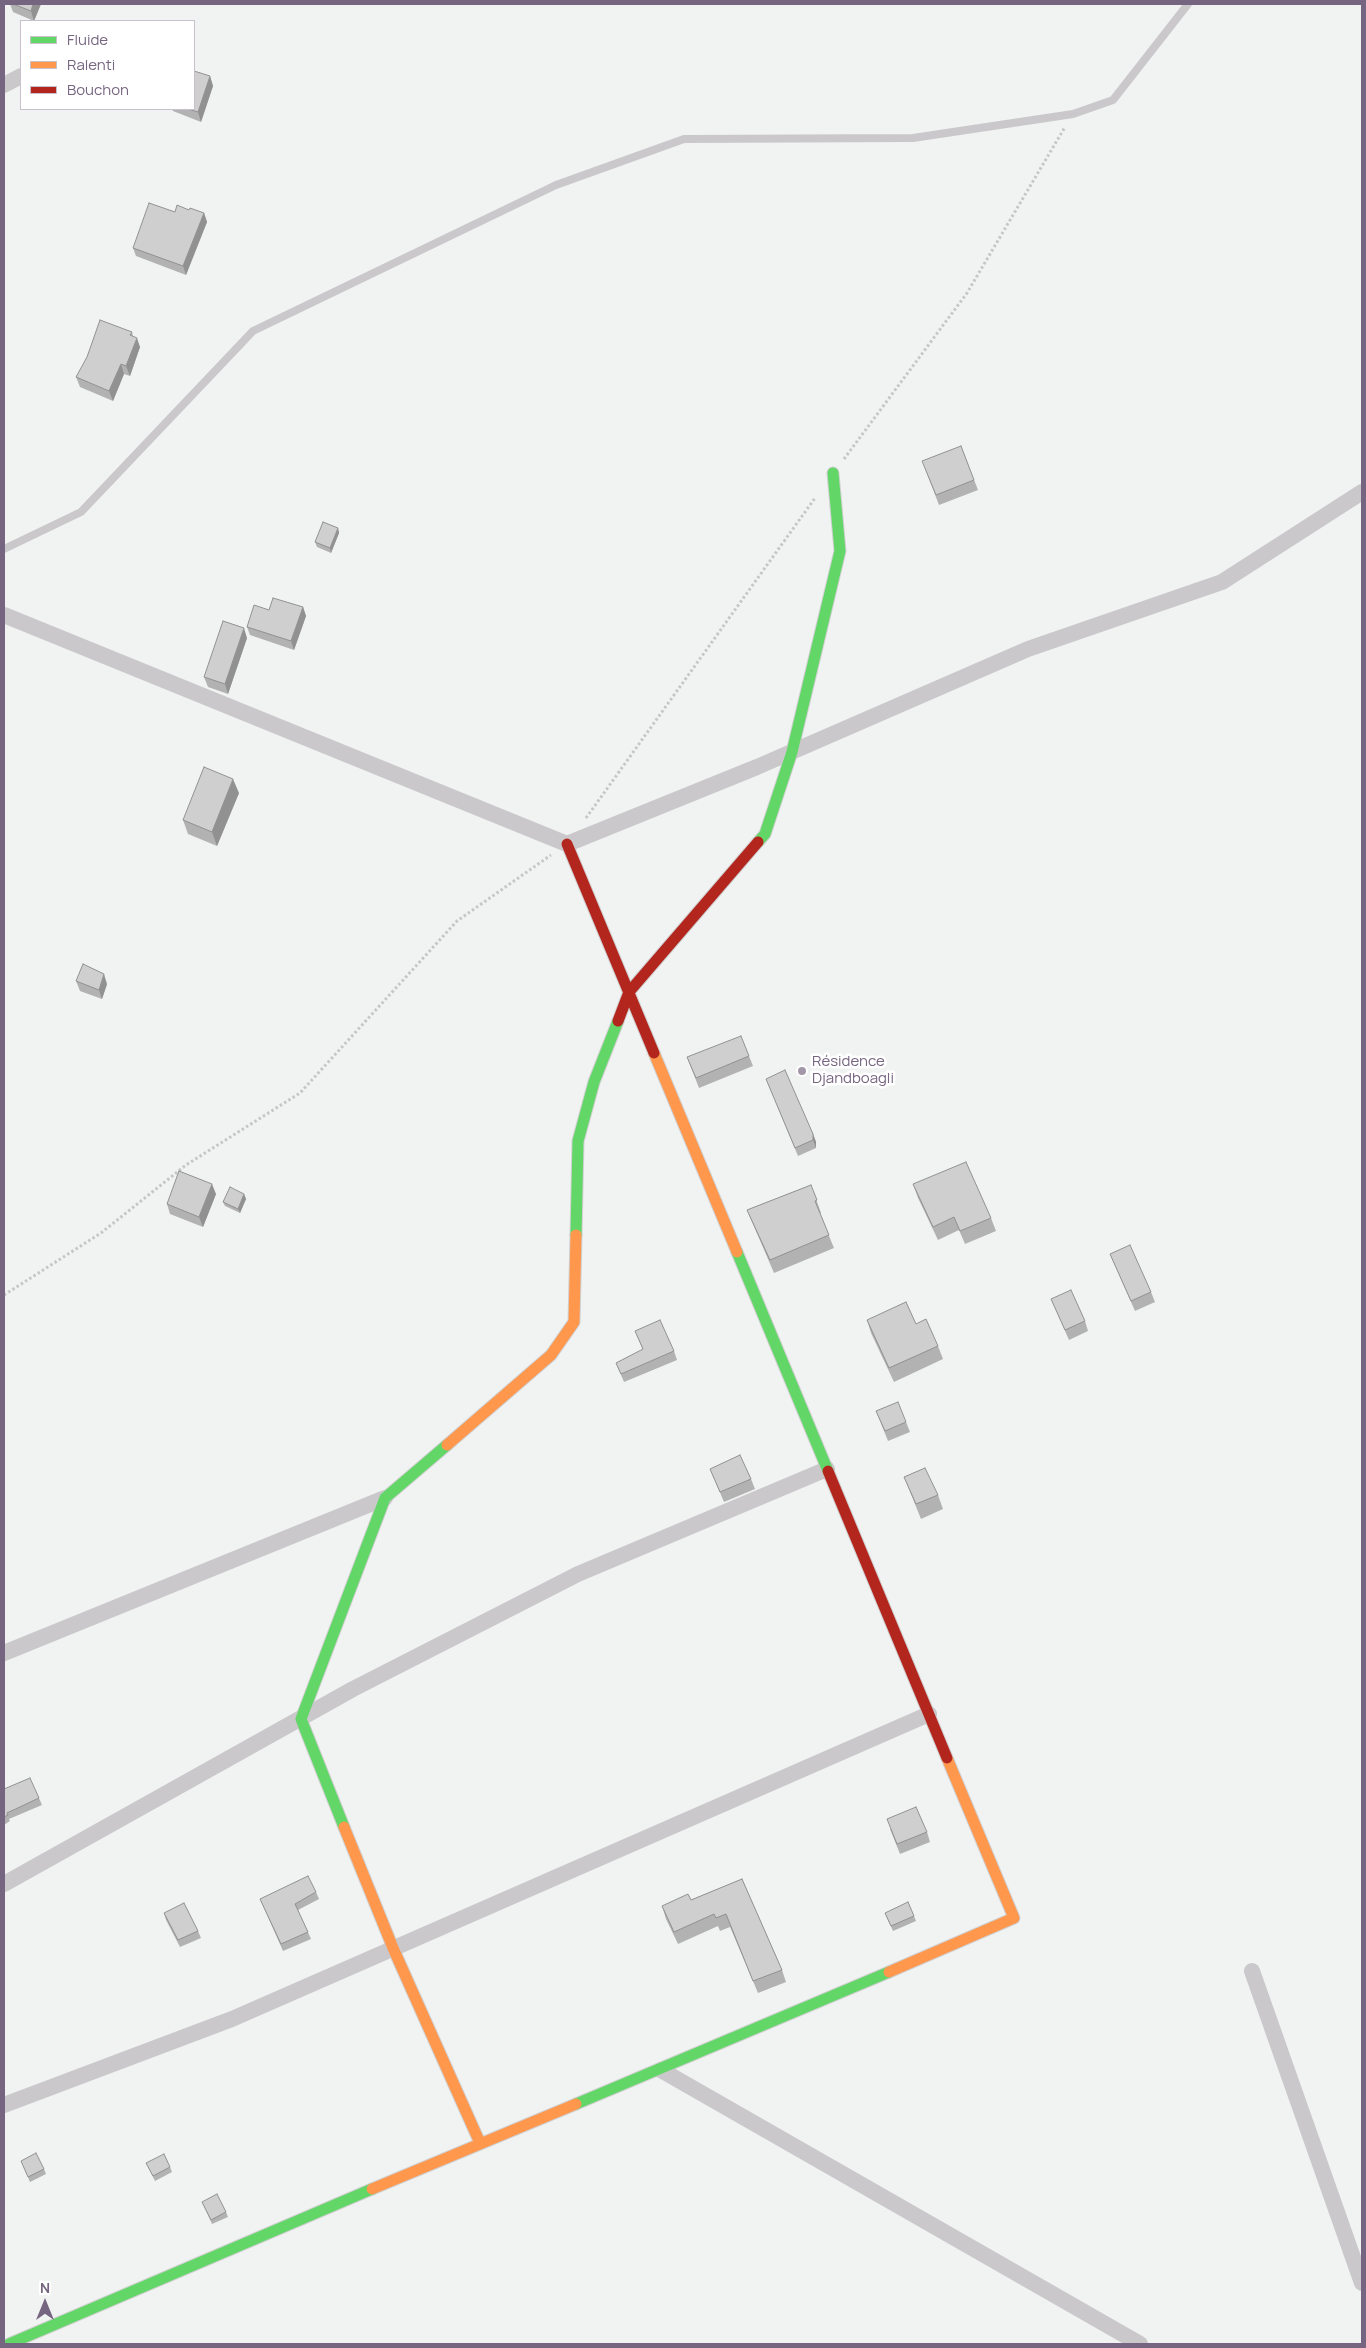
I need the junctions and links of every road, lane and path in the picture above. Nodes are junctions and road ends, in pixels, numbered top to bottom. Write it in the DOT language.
graph roads {
  1 [pos="1188,4"];
  2 [pos="20,77"];
  3 [pos="4,85"];
  4 [pos="1073,114"];
  5 [pos="833,473"];
  6 [pos="1362,492"];
  7 [pos="816,497"];
  8 [pos="4,549"];
  9 [pos="4,615"];
  10 [pos="792,752"];
  11 [pos="585,820"];
  12 [pos="567,844"];
  13 [pos="629,992"];
  14 [pos="4,1295"];
  15 [pos="828,1469"];
  16 [pos="385,1498"];
  17 [pos="4,1652"];
  18 [pos="929,1714"];
  19 [pos="301,1718"];
  20 [pos="4,1884"];
  21 [pos="394,1948"];
  22 [pos="1252,1972"];
  23 [pos="661,2070"];
  24 [pos="5,2100"];
  25 [pos="480,2143"];
  26 [pos="1362,2282"];
  27 [pos="9,2344"];
  28 [pos="1140,2344"];
  1 -- 4 [label="lane"];
  2 -- 3 [label="street"];
  4 -- 5 [label="path"];
  4 -- 8 [label="lane"];
  5 -- 10 [label="street"];
  6 -- 10 [label="street"];
  7 -- 11 [label="path"];
  9 -- 12 [label="street"];
  10 -- 12 [label="street"];
  10 -- 13 [label="street"];
  12 -- 13 [label="street"];
  12 -- 14 [label="path"];
  13 -- 15 [label="street"];
  13 -- 16 [label="street"];
  15 -- 18 [label="street"];
  15 -- 19 [label="street"];
  16 -- 17 [label="street"];
  16 -- 19 [label="street"];
  18 -- 21 [label="street"];
  18 -- 23 [label="street"];
  19 -- 20 [label="street"];
  19 -- 21 [label="street"];
  21 -- 24 [label="street"];
  21 -- 25 [label="street"];
  22 -- 26 [label="street"];
  23 -- 25 [label="street"];
  23 -- 28 [label="street"];
  25 -- 27 [label="street"];
}
